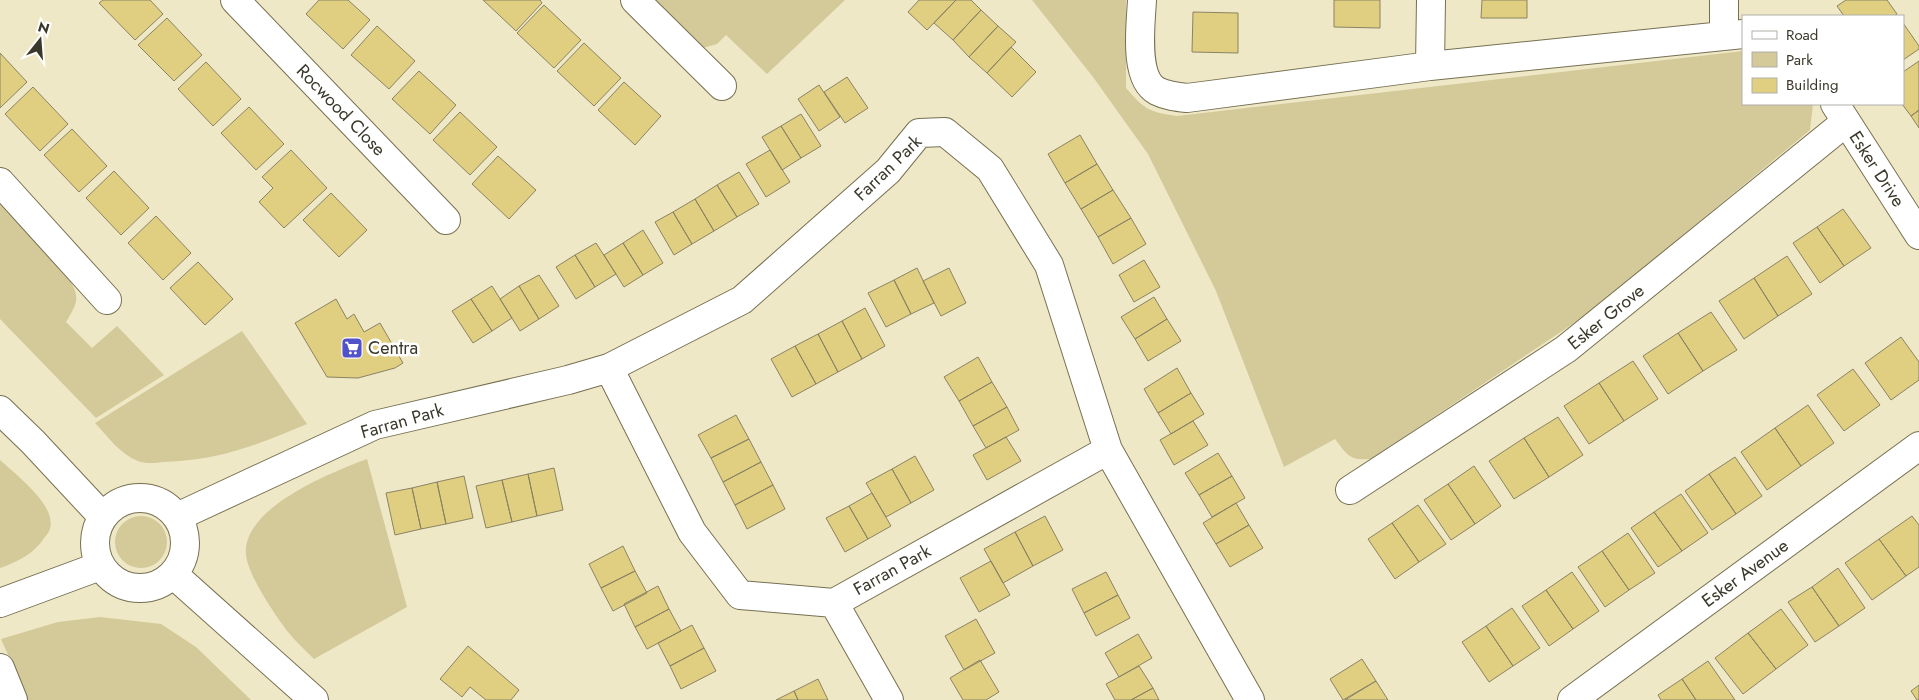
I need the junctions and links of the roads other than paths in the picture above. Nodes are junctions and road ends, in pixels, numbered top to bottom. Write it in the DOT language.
graph roads {
  1 [pos="235,0"];
  2 [pos="635,0"];
  3 [pos="1142,0"];
  4 [pos="1431,0"];
  5 [pos="1724,0"];
  6 [pos="1734,34"];
  7 [pos="1430,66"];
  8 [pos="722,86"];
  9 [pos="1841,113"];
  10 [pos="0,182"];
  11 [pos="446,220"];
  12 [pos="1919,235"];
  13 [pos="107,300"];
  14 [pos="609,368"];
  15 [pos="0,410"];
  16 [pos="1919,446"];
  17 [pos="1108,450"];
  18 [pos="1350,490"];
  19 [pos="102,516"];
  20 [pos="178,517"];
  21 [pos="100,566"];
  22 [pos="173,574"];
  23 [pos="0,603"];
  24 [pos="834,603"];
  25 [pos="0,668"];
  26 [pos="14,700"];
  27 [pos="314,700"];
  28 [pos="888,700"];
  29 [pos="1250,700"];
  30 [pos="1572,700"];
  1 -- 11 [label="street, Rocwood Close"];
  2 -- 8 [label="street"];
  3 -- 7 [label="street"];
  4 -- 7 [label="street"];
  5 -- 6 [label="street"];
  6 -- 7 [label="street"];
  9 -- 12 [label="street, Esker Drive"];
  9 -- 18 [label="street, Esker Grove"];
  10 -- 13 [label="street"];
  14 -- 17 [label="street, Farran Park"];
  14 -- 20 [label="street, Farran Park"];
  14 -- 24 [label="street, Farran Park"];
  15 -- 19 [label="street"];
  16 -- 30 [label="street, Esker Avenue"];
  17 -- 24 [label="street, Farran Park"];
  17 -- 29 [label="street, Farran Park"];
  19 -- 20 [label="street"];
  19 -- 21 [label="street"];
  20 -- 22 [label="street"];
  21 -- 22 [label="street"];
  21 -- 23 [label="street"];
  22 -- 27 [label="street"];
  24 -- 28 [label="street, Farran Park"];
  25 -- 26 [label="street"];
}
